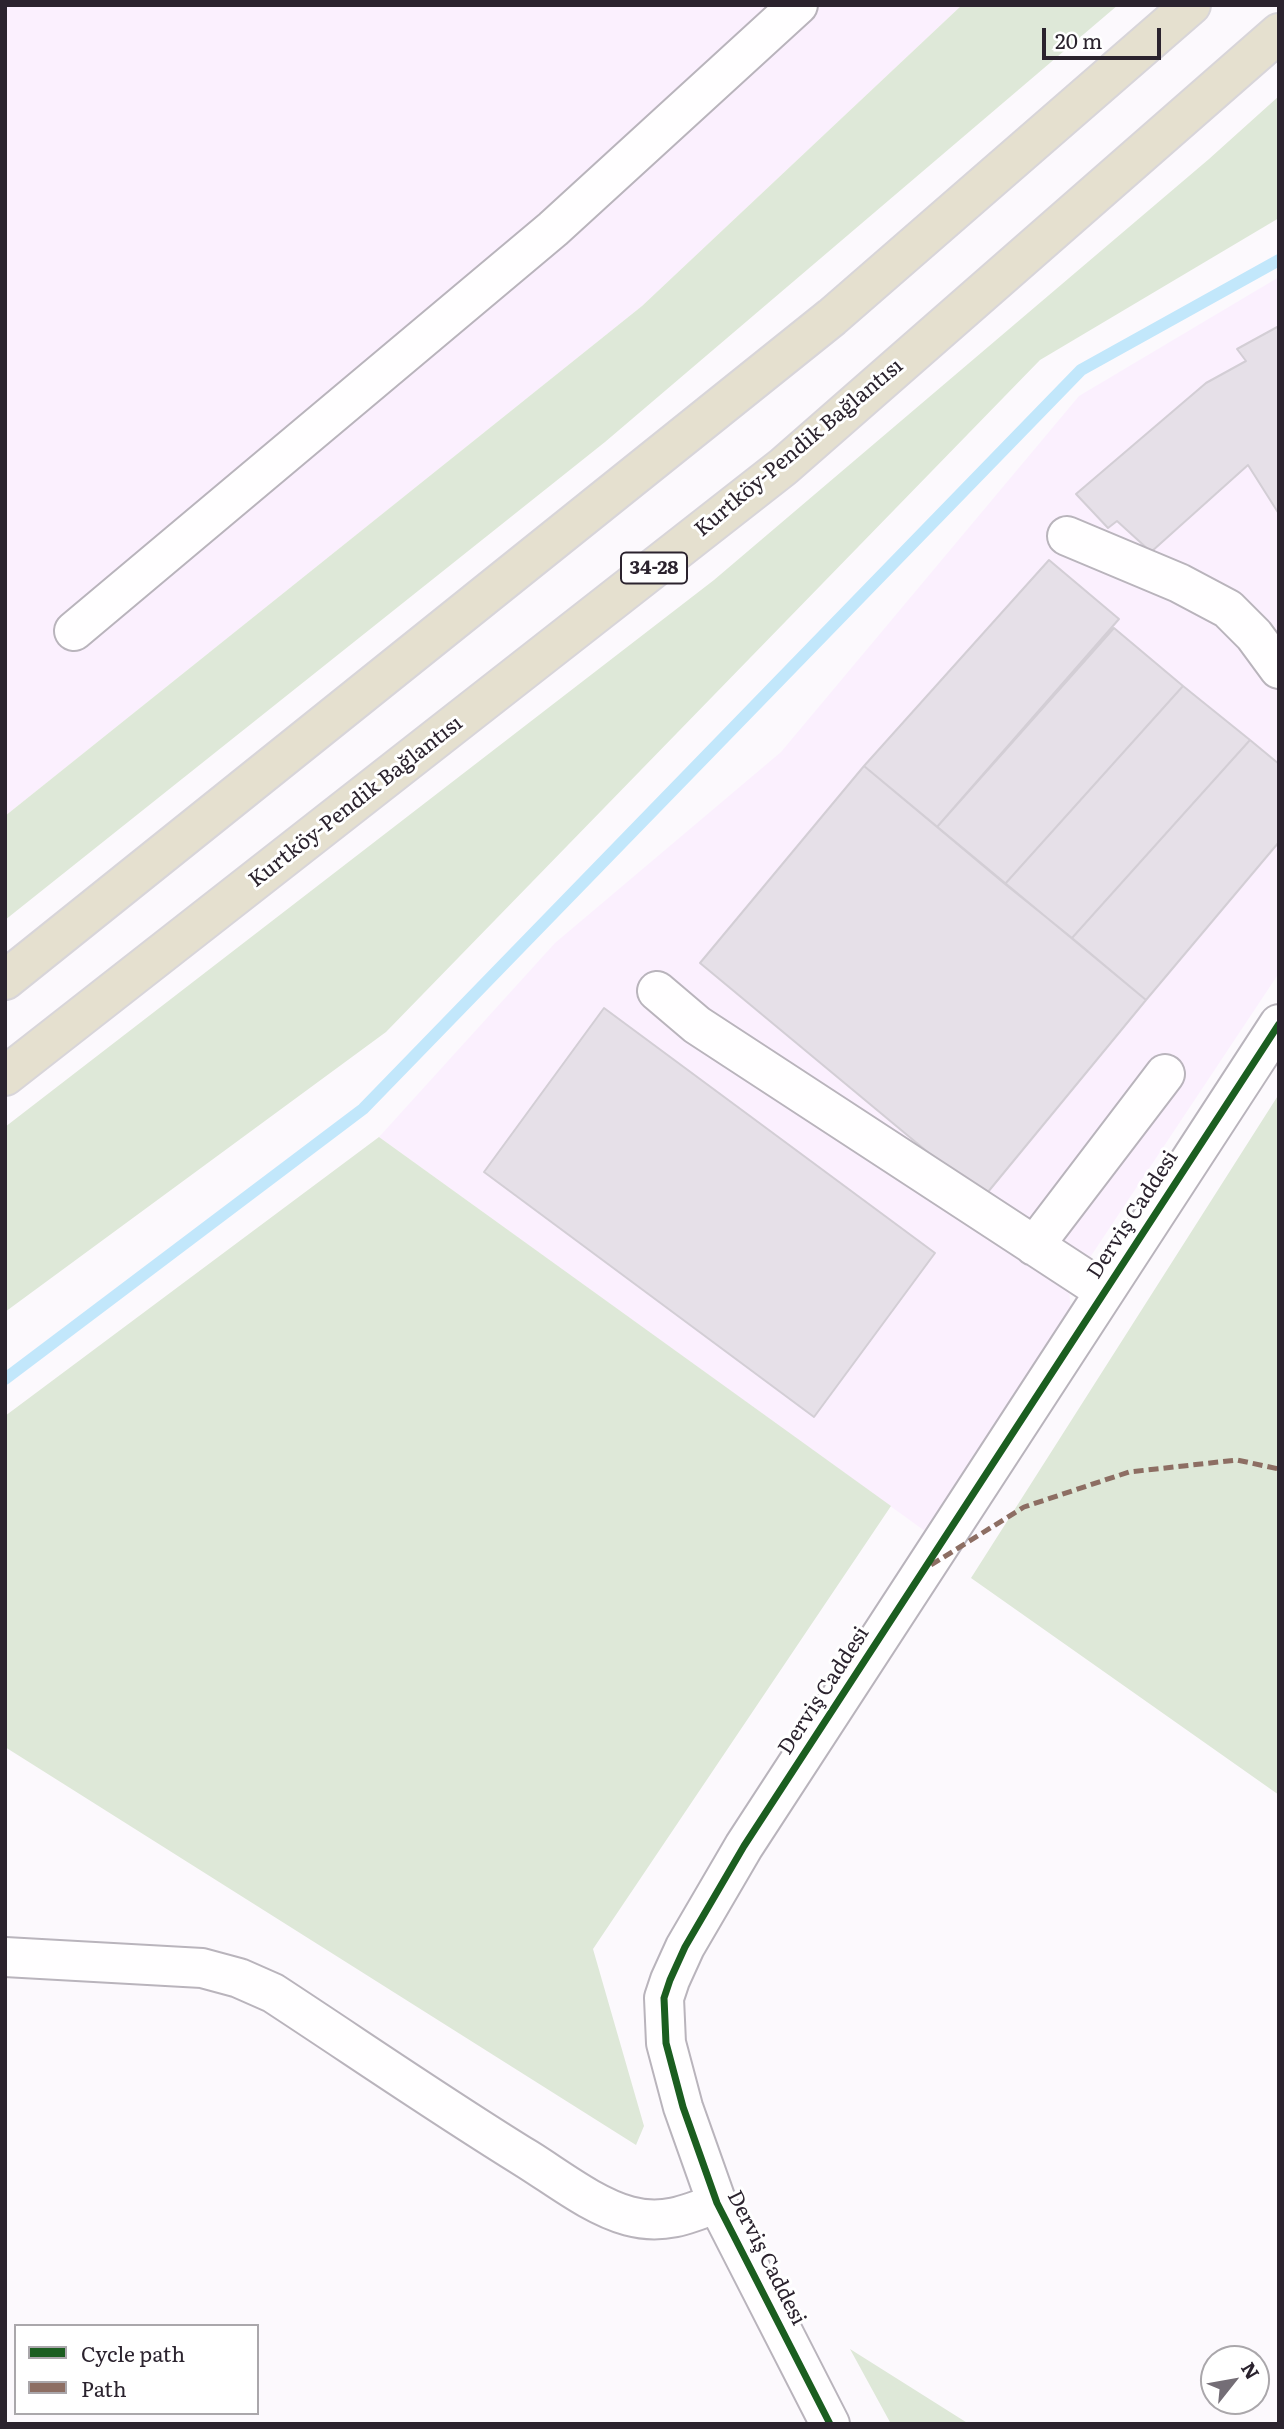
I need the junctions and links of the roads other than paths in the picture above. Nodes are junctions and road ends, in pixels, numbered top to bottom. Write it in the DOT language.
graph roads {
  1 [pos="798,5"];
  2 [pos="1191,5"];
  3 [pos="1279,33"];
  4 [pos="1067,536"];
  5 [pos="74,631"];
  6 [pos="1279,669"];
  7 [pos="5,981"];
  8 [pos="657,991"];
  9 [pos="1279,1024"];
  10 [pos="1165,1074"];
  11 [pos="5,1076"];
  12 [pos="1034,1246"];
  13 [pos="1104,1291"];
  14 [pos="5,1957"];
  15 [pos="717,2203"];
  16 [pos="830,2424"];
  1 -- 5 [label="street"];
  2 -- 7 [label="highway"];
  3 -- 11 [label="highway, Kurtköy-Pendik Bağlantısı / 34-28"];
  4 -- 6 [label="street"];
  8 -- 12 [label="street"];
  9 -- 13 [label="street, Derviş Caddesi"];
  10 -- 12 [label="street"];
  12 -- 13 [label="street"];
  13 -- 15 [label="street, Derviş Caddesi"];
  14 -- 15 [label="street"];
  15 -- 16 [label="street, Derviş Caddesi"];
}
